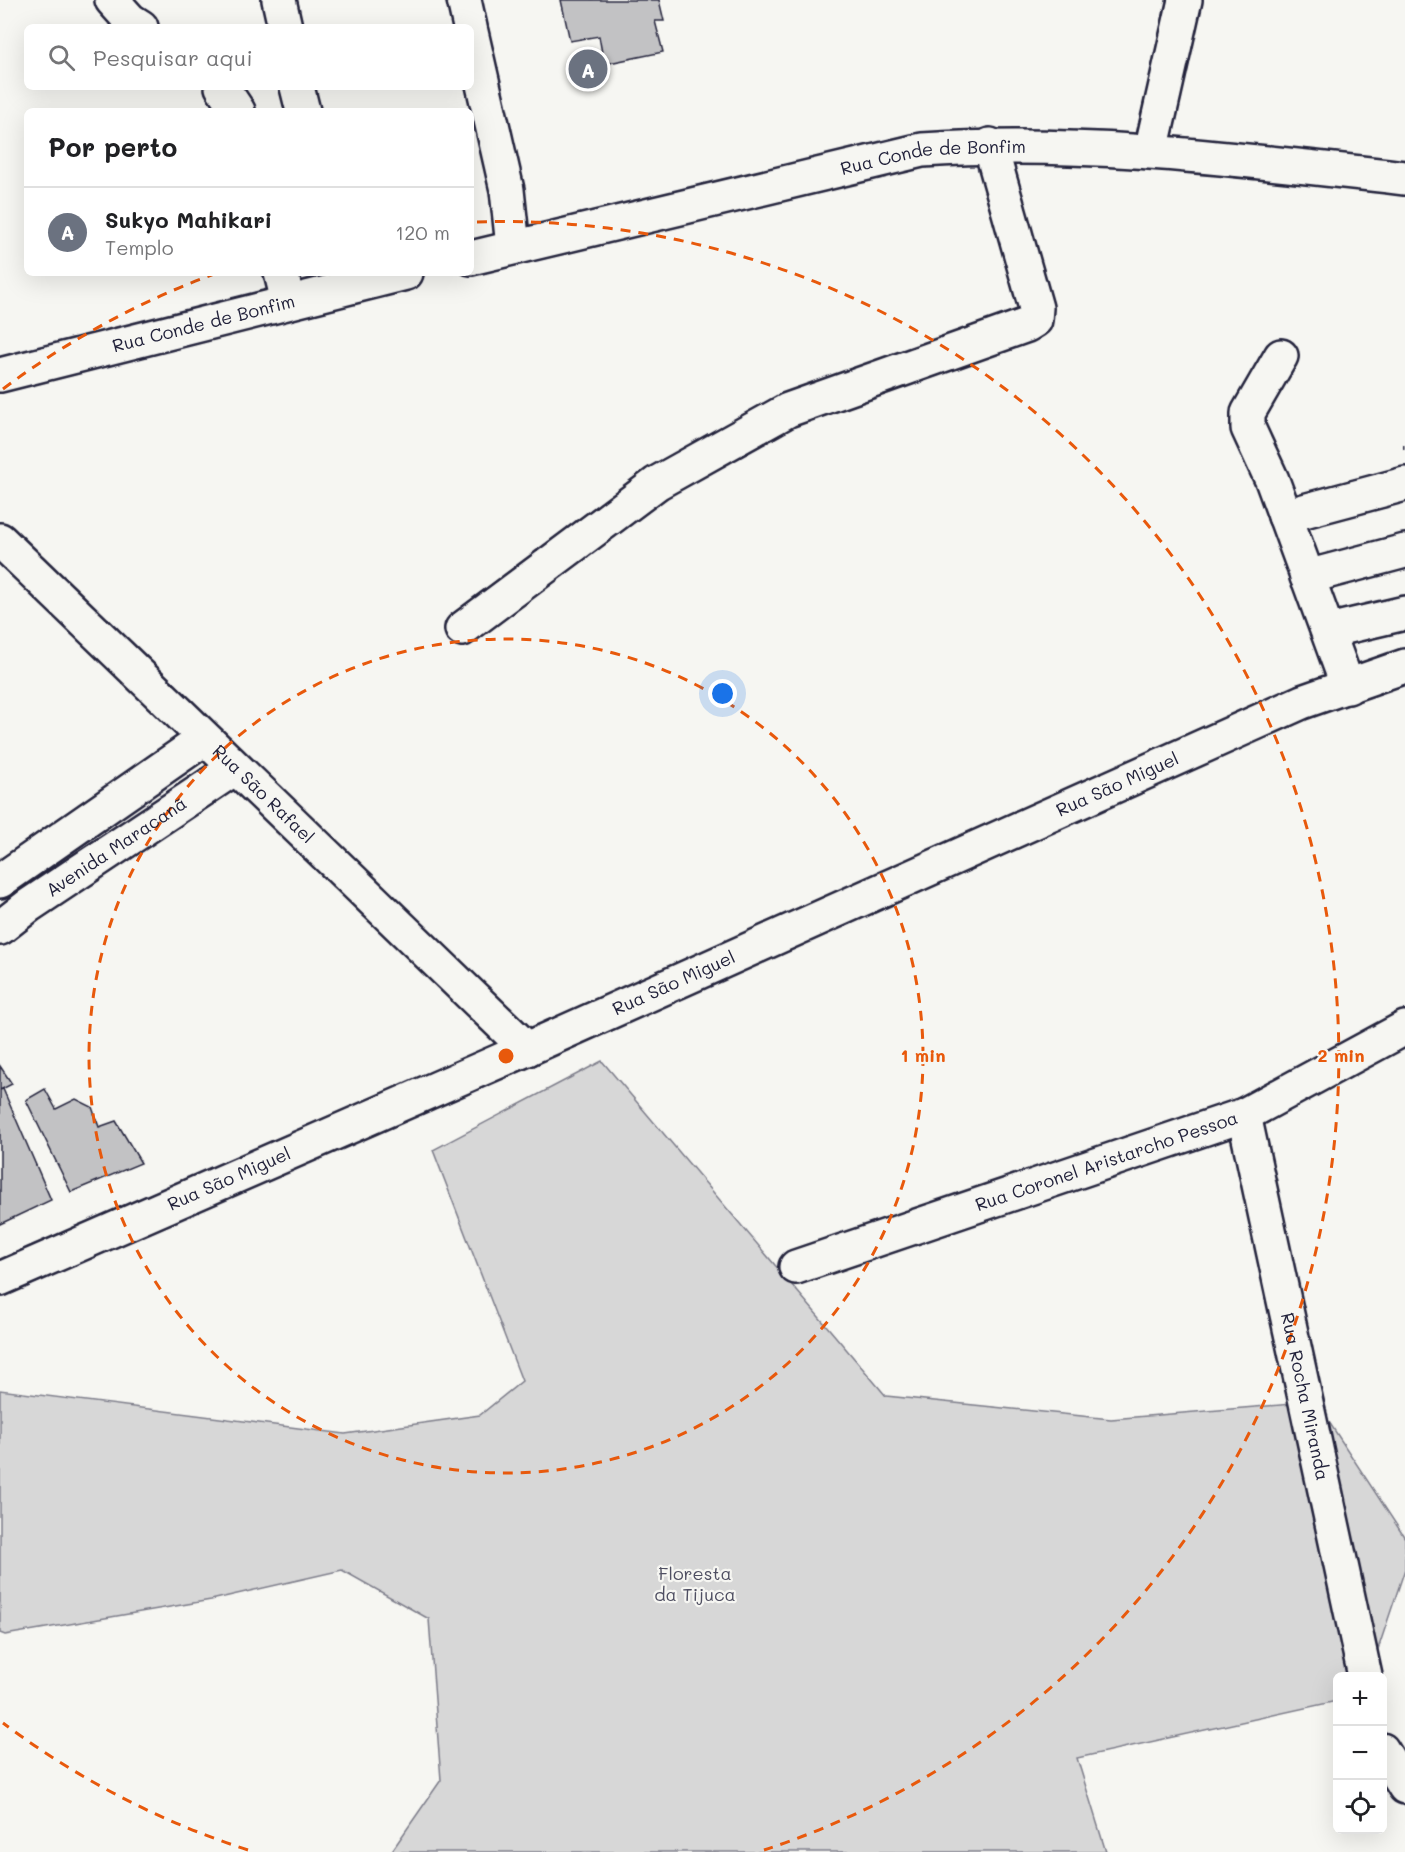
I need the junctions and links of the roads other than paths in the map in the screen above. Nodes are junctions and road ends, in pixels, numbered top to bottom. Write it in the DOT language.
graph roads {
  1 [pos="112,0"];
  2 [pos="279,0"];
  3 [pos="464,0"];
  4 [pos="1185,0"];
  5 [pos="136,24"];
  6 [pos="284,24"];
  7 [pos="469,24"];
  8 [pos="474,45"];
  9 [pos="224,90"];
  10 [pos="298,90"];
  11 [pos="236,108"];
  12 [pos="302,108"];
  13 [pos="990,145"];
  14 [pos="1151,151"];
  15 [pos="1405,178"];
  16 [pos="513,247"];
  17 [pos="474,257"];
  18 [pos="381,276"];
  19 [pos="339,281"];
  20 [pos="285,287"];
  21 [pos="1281,356"];
  22 [pos="0,375"];
  23 [pos="1405,484"];
  24 [pos="1285,516"];
  25 [pos="0,540"];
  26 [pos="1405,551"];
  27 [pos="1307,577"];
  28 [pos="1405,613"];
  29 [pos="462,629"];
  30 [pos="1328,632"];
  31 [pos="1405,666"];
  32 [pos="1405,678"];
  33 [pos="1348,687"];
  34 [pos="204,739"];
  35 [pos="235,768"];
  36 [pos="0,881"];
  37 [pos="0,928"];
  38 [pos="1405,1028"];
  39 [pos="526,1049"];
  40 [pos="1244,1115"];
  41 [pos="796,1267"];
  42 [pos="0,1279"];
  43 [pos="1364,1672"];
  44 [pos="1387,1756"];
  45 [pos="1405,1787"];
  1 -- 5 [label="street"];
  2 -- 6 [label="street"];
  3 -- 7 [label="street"];
  4 -- 14 [label="street"];
  8 -- 16 [label="street"];
  9 -- 11 [label="street"];
  10 -- 12 [label="street"];
  13 -- 14 [label="street, Rua Conde de Bonfim"];
  13 -- 16 [label="street, Rua Conde de Bonfim"];
  13 -- 29 [label="street"];
  14 -- 15 [label="street, Rua Conde de Bonfim"];
  16 -- 17 [label="street, Rua Conde de Bonfim"];
  18 -- 19 [label="street, Rua Conde de Bonfim"];
  19 -- 20 [label="street, Rua Conde de Bonfim"];
  20 -- 22 [label="street, Rua Conde de Bonfim"];
  21 -- 24 [label="street"];
  23 -- 24 [label="street"];
  24 -- 27 [label="street"];
  25 -- 34 [label="street, Rua São Rafael"];
  26 -- 27 [label="street"];
  27 -- 30 [label="street"];
  28 -- 30 [label="street"];
  30 -- 33 [label="street"];
  31 -- 33 [label="street, Rua São Miguel"];
  32 -- 33 [label="street, Rua São Miguel"];
  33 -- 39 [label="street, Rua São Miguel"];
  34 -- 35 [label="street, Rua São Rafael"];
  34 -- 36 [label="street, Avenida Maracanã"];
  35 -- 37 [label="street, Avenida Maracanã"];
  35 -- 39 [label="street, Rua São Rafael"];
  38 -- 40 [label="street, Rua Coronel Aristarcho Pessoa"];
  39 -- 42 [label="street, Rua São Miguel"];
  40 -- 41 [label="street, Rua Coronel Aristarcho Pessoa"];
  40 -- 43 [label="street, Rua Rocha Miranda"];
  44 -- 45 [label="street"];
}
